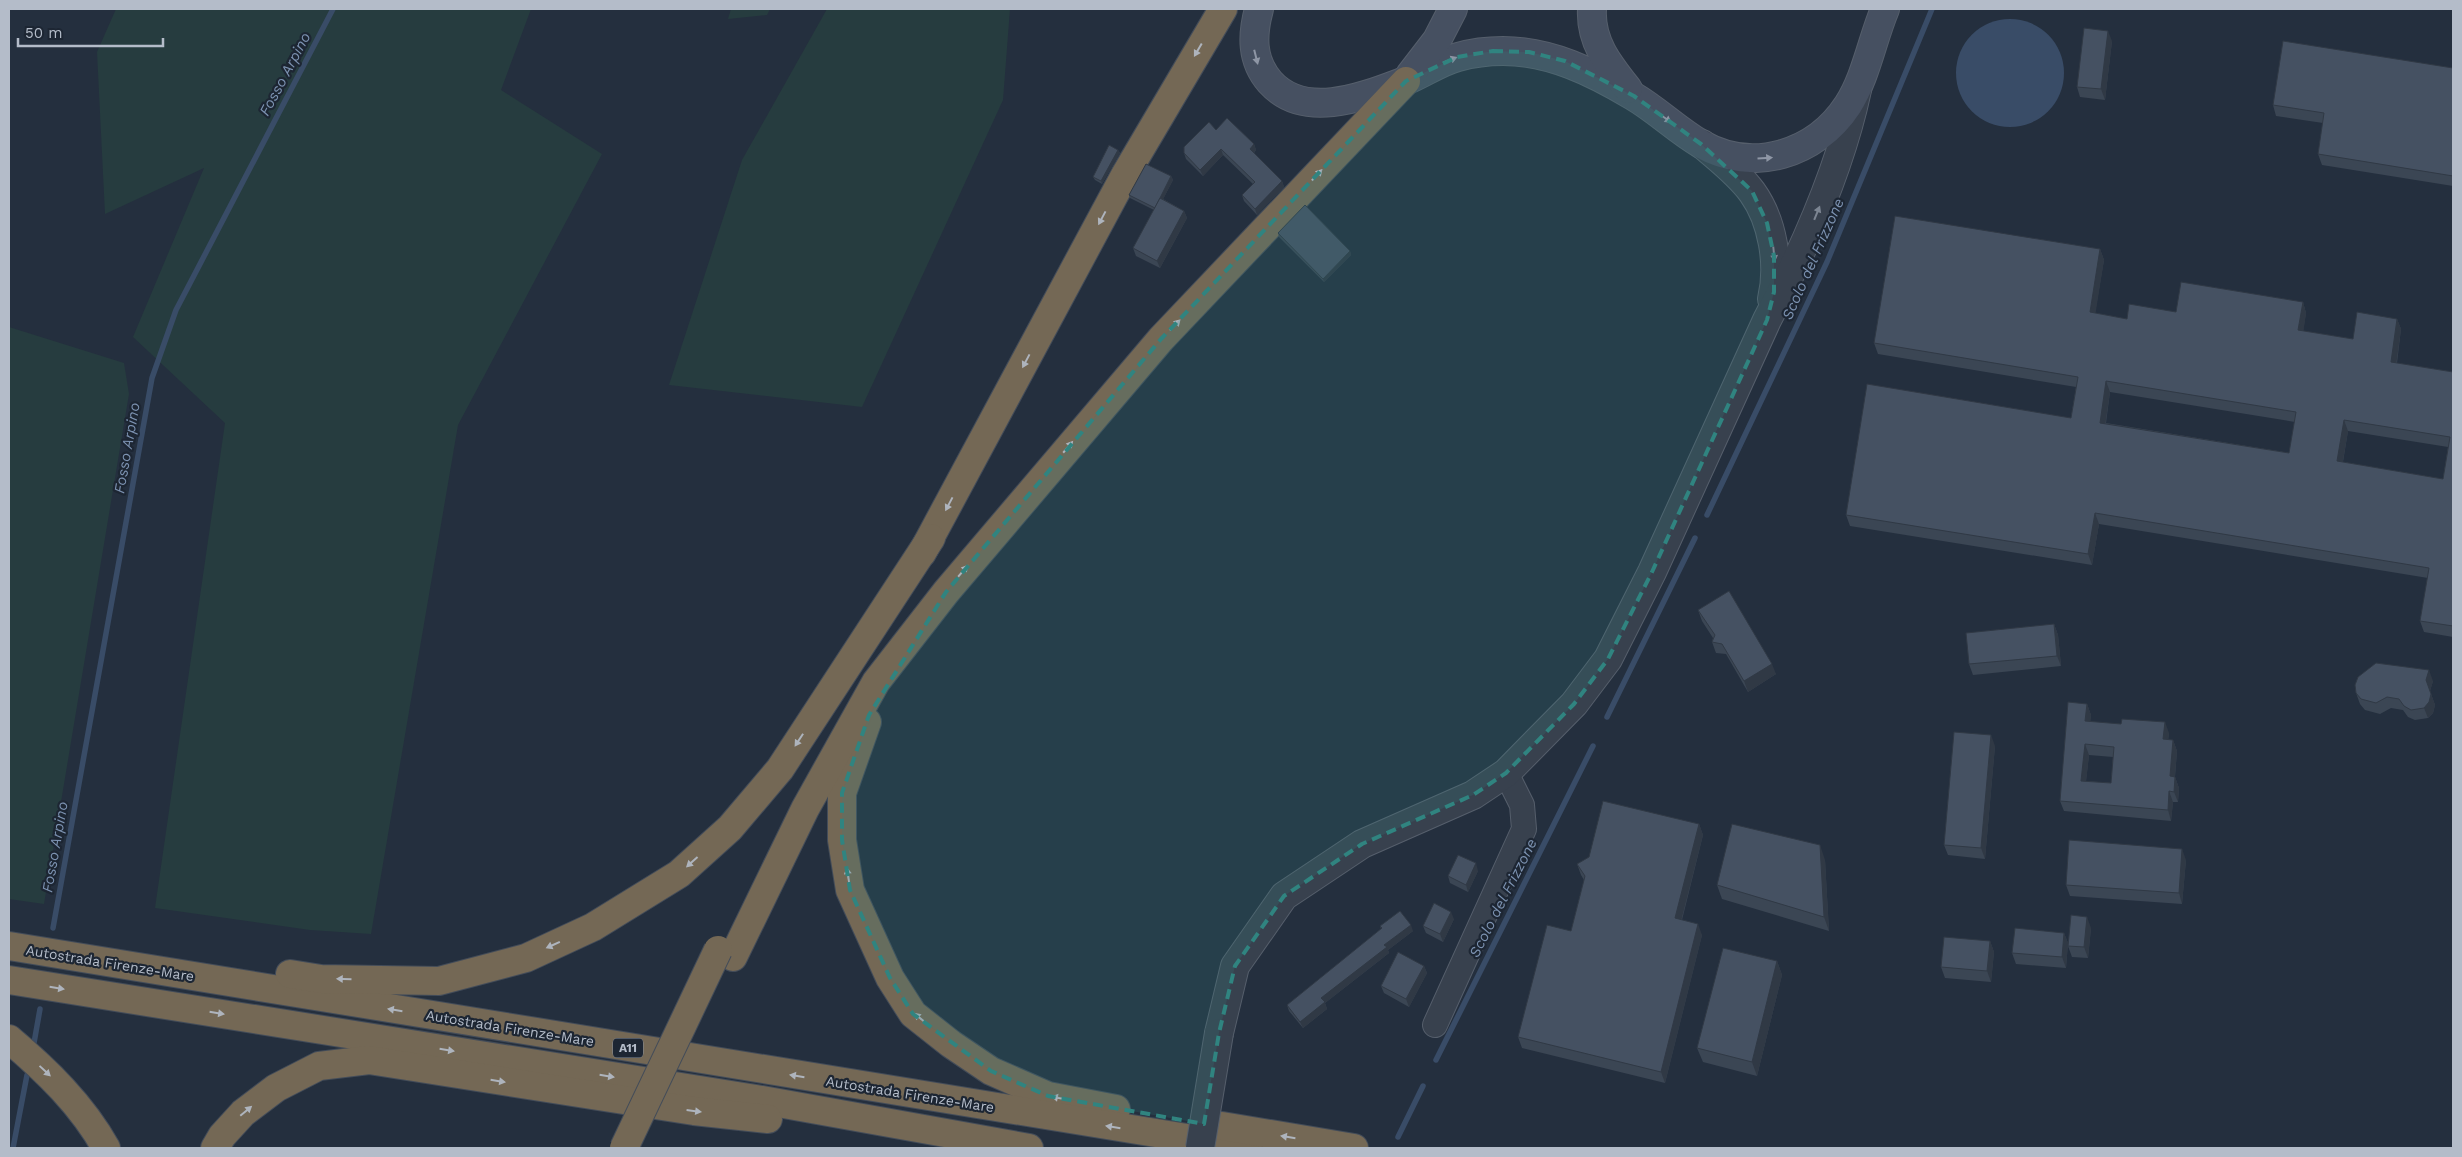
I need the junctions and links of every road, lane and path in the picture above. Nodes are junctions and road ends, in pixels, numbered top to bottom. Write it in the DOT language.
graph roads {
  1 [pos="1223,9"];
  2 [pos="1259,9"];
  3 [pos="1453,9"];
  4 [pos="1592,9"];
  5 [pos="1878,9"];
  6 [pos="1885,9"];
  7 [pos="1872,40"];
  8 [pos="1406,80"];
  9 [pos="1859,84"];
  10 [pos="1634,96"];
  11 [pos="1702,144"];
  12 [pos="1767,320"];
  13 [pos="931,538"];
  14 [pos="946,592"];
  15 [pos="1506,773"];
  16 [pos="9,939"];
  17 [pos="9,946"];
  18 [pos="725,954"];
  19 [pos="9,980"];
  20 [pos="1435,1025"];
  21 [pos="9,1039"];
  22 [pos="963,1138"];
  23 [pos="106,1148"];
  24 [pos="215,1148"];
  25 [pos="624,1148"];
  26 [pos="643,1148"];
  27 [pos="1029,1148"];
  28 [pos="1200,1148"];
  29 [pos="1248,1148"];
  30 [pos="1354,1148"];
  1 -- 13 [label="highway, one-way"];
  2 -- 8 [label="main road, one-way"];
  3 -- 8 [label="main road"];
  4 -- 10 [label="main road"];
  5 -- 7 [label="main road"];
  6 -- 7 [label="main road"];
  7 -- 9 [label="main road"];
  8 -- 10 [label="main road, one-way"];
  14 -- 8 [label="highway, one-way"];
  11 -- 9 [label="main road, one-way"];
  12 -- 9 [label="street, one-way"];
  10 -- 11 [label="main road, one-way"];
  11 -- 12 [label="street, one-way"];
  12 -- 15 [label="street"];
  13 -- 16 [label="highway, one-way"];
  13 -- 18 [label="highway"];
  14 -- 18 [label="highway"];
  30 -- 14 [label="highway, one-way"];
  15 -- 20 [label="street"];
  15 -- 28 [label="street, bridge"];
  29 -- 17 [label="highway, Autostrada Firenze-Mare / A11, one-way"];
  18 -- 25 [label="highway, bridge"];
  18 -- 26 [label="highway"];
  19 -- 22 [label="highway, A11, one-way"];
  21 -- 23 [label="highway, one-way"];
  24 -- 22 [label="highway, one-way"];
  22 -- 27 [label="highway, A11"];
}
